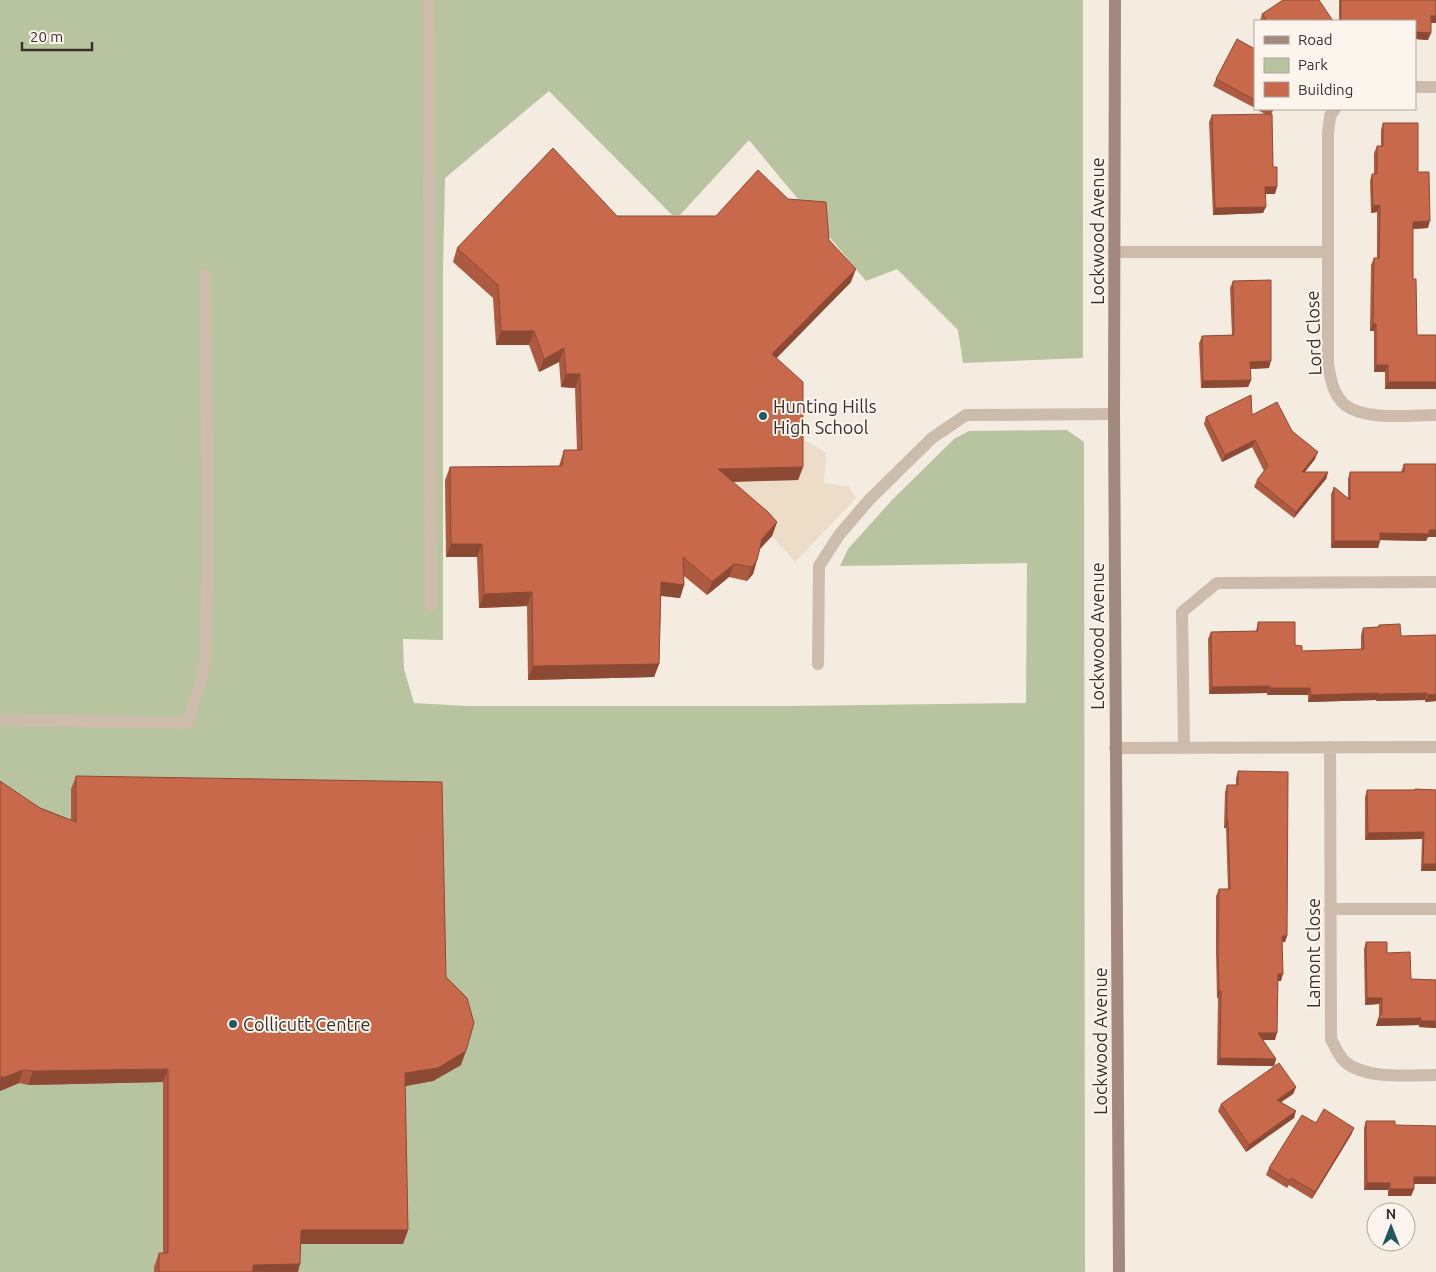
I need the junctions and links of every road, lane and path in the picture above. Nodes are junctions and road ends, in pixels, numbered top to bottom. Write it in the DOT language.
graph roads {
  1 [pos="428,0"];
  2 [pos="1115,0"];
  3 [pos="1436,86"];
  4 [pos="1416,87"];
  5 [pos="1334,110"];
  6 [pos="1114,252"];
  7 [pos="1328,252"];
  8 [pos="205,275"];
  9 [pos="1114,414"];
  10 [pos="1436,415"];
  11 [pos="1436,582"];
  12 [pos="431,606"];
  13 [pos="818,664"];
  14 [pos="0,720"];
  15 [pos="1184,747"];
  16 [pos="1330,747"];
  17 [pos="1436,747"];
  18 [pos="1115,748"];
  19 [pos="1330,909"];
  20 [pos="1436,909"];
  21 [pos="1436,1075"];
  22 [pos="1119,1272"];
  1 -- 12 [label="street"];
  2 -- 6 [label="street, Lockwood Avenue"];
  3 -- 4 [label="street"];
  5 -- 7 [label="street, Lord Close"];
  6 -- 7 [label="street"];
  6 -- 9 [label="street, Lockwood Avenue"];
  7 -- 10 [label="street, Lord Close"];
  8 -- 14 [label="street"];
  9 -- 13 [label="street"];
  9 -- 18 [label="street, Lockwood Avenue"];
  11 -- 15 [label="street"];
  15 -- 16 [label="street"];
  15 -- 18 [label="street"];
  16 -- 17 [label="street"];
  16 -- 19 [label="street, Lamont Close"];
  18 -- 22 [label="street, Lockwood Avenue"];
  19 -- 20 [label="street"];
  19 -- 21 [label="street, Lamont Close"];
}
